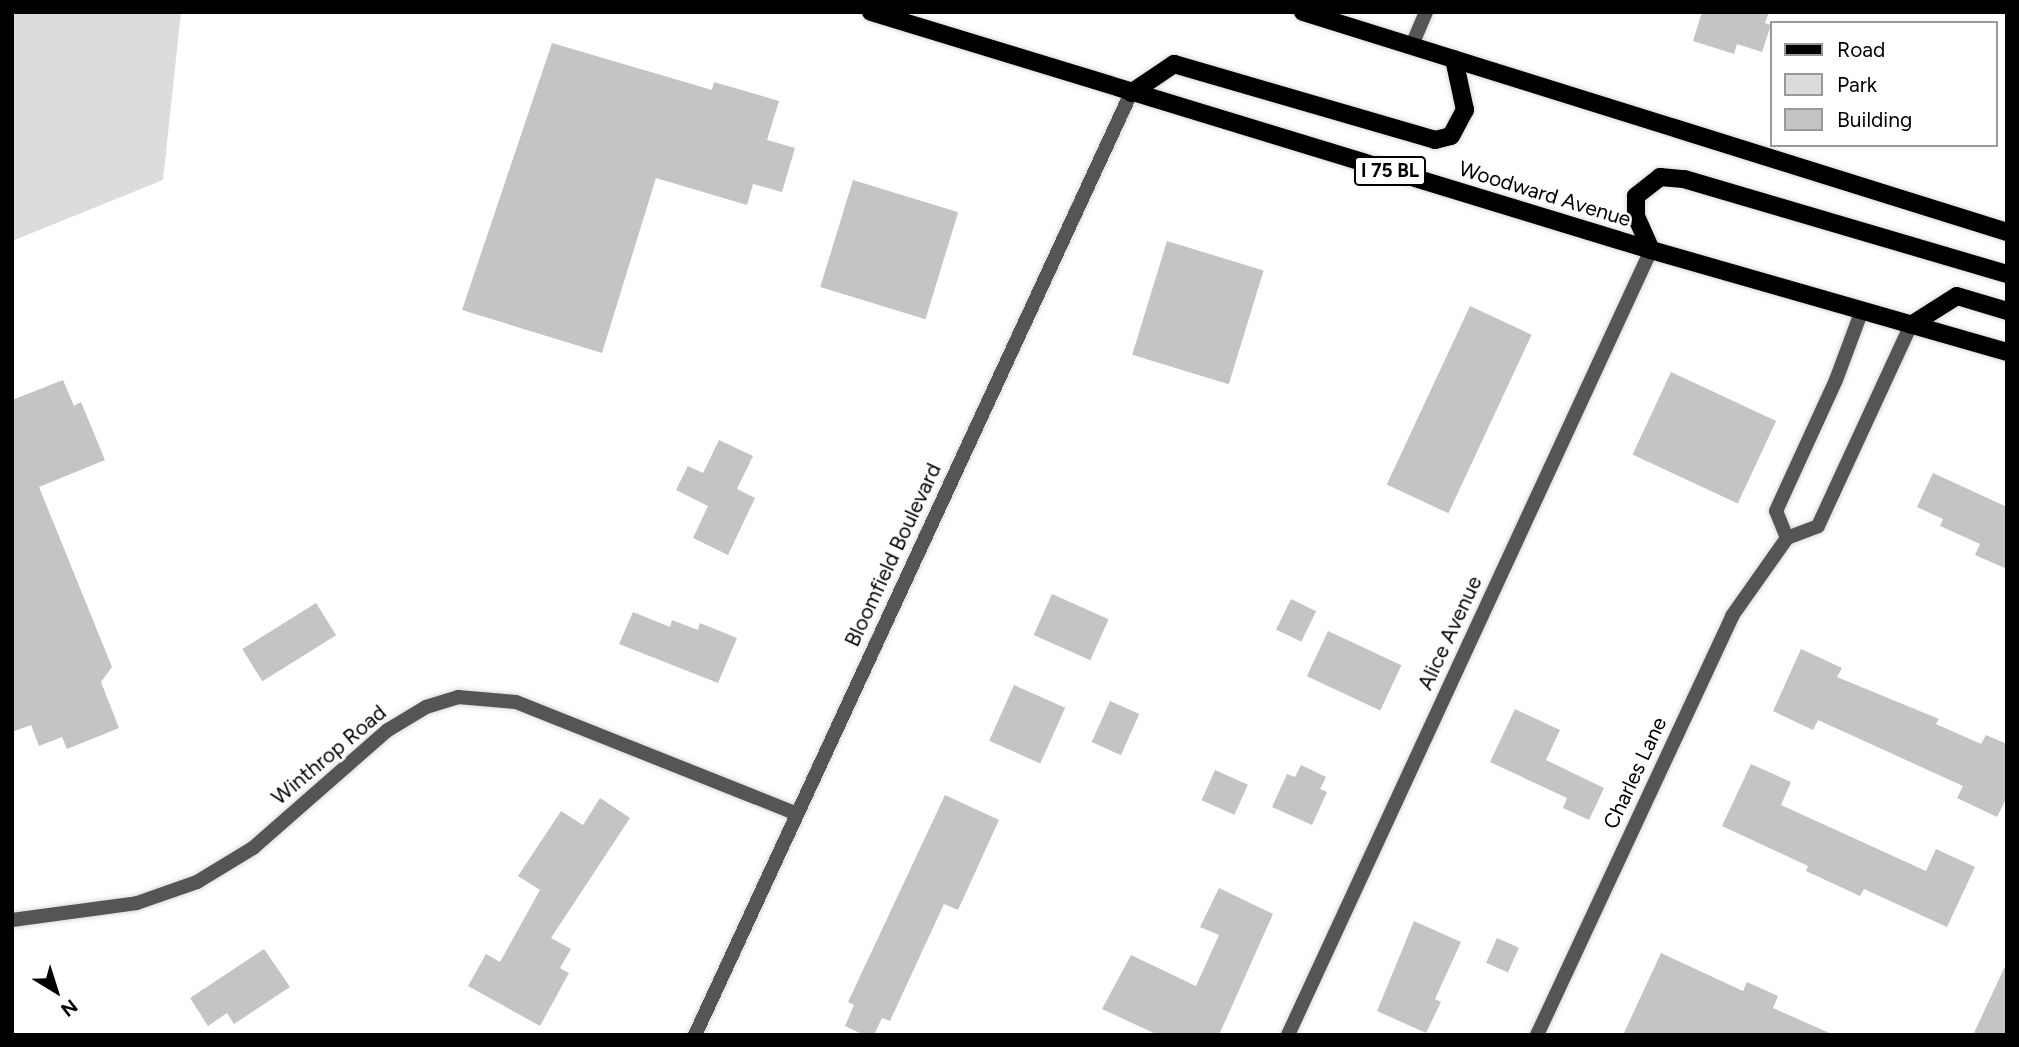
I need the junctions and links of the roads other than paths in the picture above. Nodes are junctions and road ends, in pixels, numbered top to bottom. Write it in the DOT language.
graph roads {
  1 [pos="871,12"];
  2 [pos="1303,12"];
  3 [pos="1426,12"];
  4 [pos="1412,46"];
  5 [pos="1454,59"];
  6 [pos="1131,93"];
  7 [pos="2007,232"];
  8 [pos="1651,250"];
  9 [pos="2007,274"];
  10 [pos="1862,310"];
  11 [pos="2007,311"];
  12 [pos="1911,325"];
  13 [pos="2007,352"];
  14 [pos="1787,538"];
  15 [pos="797,814"];
  16 [pos="14,923"];
  17 [pos="695,1035"];
  18 [pos="1288,1035"];
  19 [pos="1537,1035"];
  1 -- 6 [label="main road, Woodward Avenue / I 75 BL"];
  2 -- 4 [label="main road"];
  3 -- 4 [label="street"];
  4 -- 5 [label="main road"];
  5 -- 6 [label="main road"];
  5 -- 7 [label="main road"];
  6 -- 8 [label="main road, Woodward Avenue / I 75 BL"];
  6 -- 15 [label="street, Bloomfield Boulevard"];
  8 -- 9 [label="main road"];
  8 -- 10 [label="main road, Woodward Avenue / I 75 BL"];
  8 -- 18 [label="street, Alice Avenue"];
  10 -- 12 [label="main road, Woodward Avenue / I 75 BL"];
  10 -- 14 [label="street"];
  11 -- 12 [label="main road"];
  12 -- 13 [label="main road, Woodward Avenue / I 75 BL"];
  12 -- 14 [label="street"];
  14 -- 19 [label="street, Charles Lane"];
  15 -- 16 [label="street, Winthrop Road"];
  15 -- 17 [label="street, Bloomfield Boulevard"];
}
